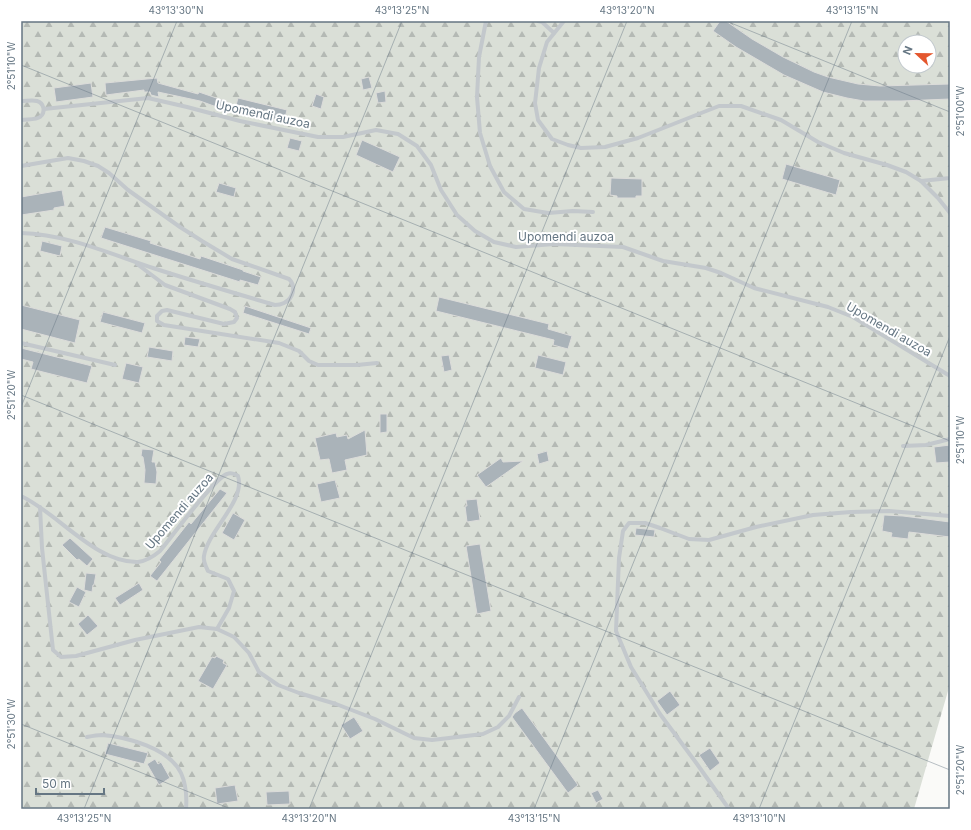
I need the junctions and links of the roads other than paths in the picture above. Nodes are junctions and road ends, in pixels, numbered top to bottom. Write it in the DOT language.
graph roads {
  1 [pos="486,21"];
  2 [pos="538,21"];
  3 [pos="564,21"];
  4 [pos="554,33"];
  5 [pos="21,101"];
  6 [pos="44,109"];
  7 [pos="21,120"];
  8 [pos="21,166"];
  9 [pos="950,178"];
  10 [pos="921,181"];
  11 [pos="593,212"];
  12 [pos="950,213"];
  13 [pos="21,233"];
  14 [pos="134,261"];
  15 [pos="21,343"];
  16 [pos="377,363"];
  17 [pos="115,366"];
  18 [pos="950,376"];
  19 [pos="950,439"];
  20 [pos="903,446"];
  21 [pos="21,496"];
  22 [pos="40,507"];
  23 [pos="950,516"];
  24 [pos="217,629"];
  25 [pos="519,697"];
  26 [pos="87,737"];
  27 [pos="186,809"];
  28 [pos="729,809"];
  1 -- 11 [label="lane"];
  2 -- 4 [label="lane"];
  3 -- 4 [label="lane"];
  4 -- 10 [label="lane"];
  5 -- 6 [label="lane"];
  6 -- 7 [label="lane, Upomendi auzoa"];
  6 -- 18 [label="lane, Upomendi auzoa"];
  8 -- 14 [label="lane"];
  9 -- 10 [label="lane"];
  10 -- 12 [label="lane"];
  13 -- 14 [label="lane"];
  14 -- 16 [label="lane"];
  15 -- 17 [label="lane"];
  19 -- 20 [label="lane"];
  21 -- 22 [label="lane, Upomendi auzoa"];
  22 -- 24 [label="lane"];
  22 -- 24 [label="lane, Upomendi auzoa"];
  23 -- 28 [label="lane"];
  24 -- 25 [label="lane"];
  26 -- 27 [label="lane"];
}
